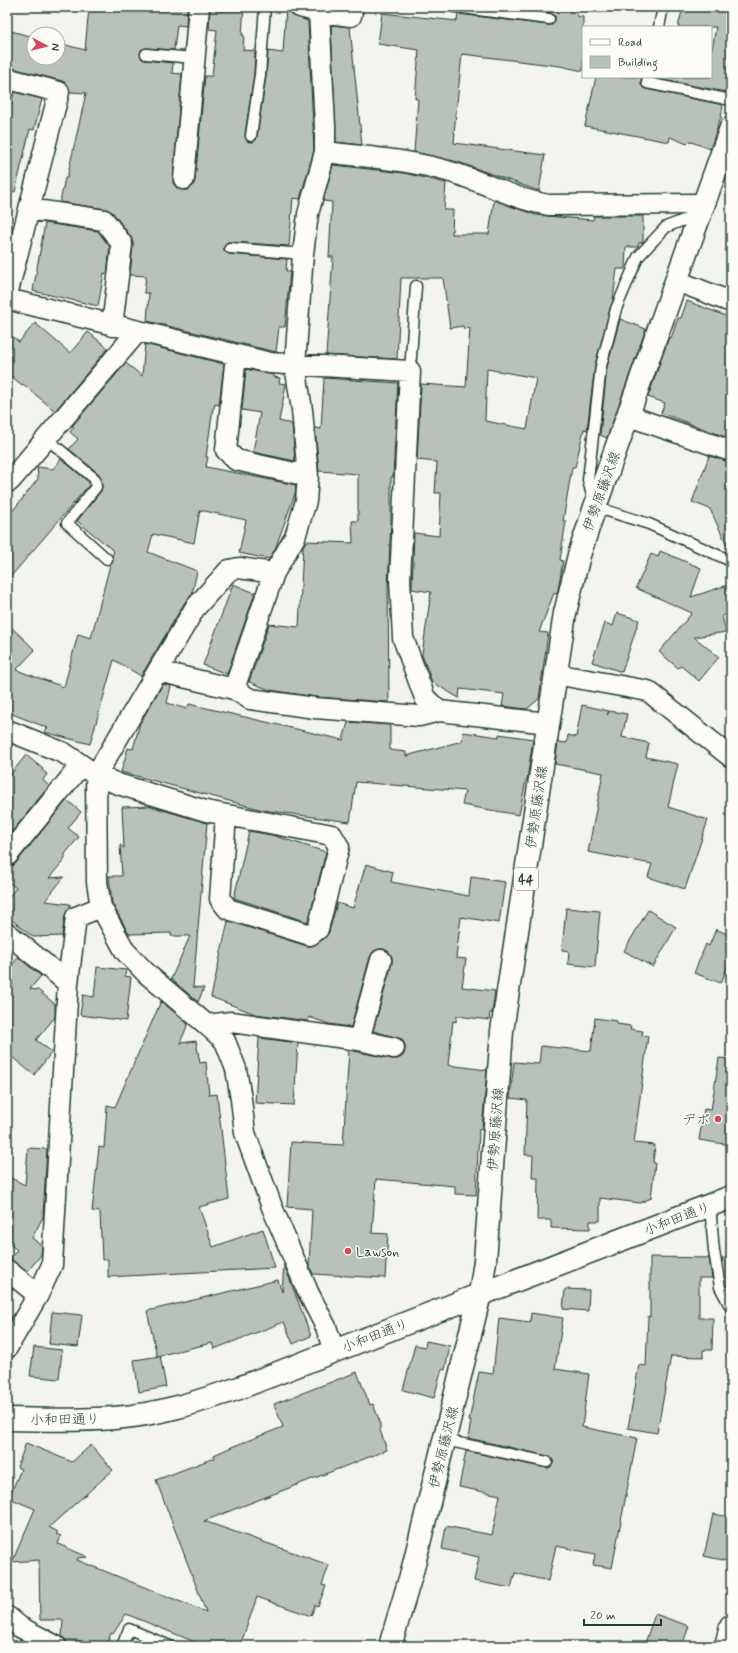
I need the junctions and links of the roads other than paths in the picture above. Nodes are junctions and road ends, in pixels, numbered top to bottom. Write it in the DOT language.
graph roads {
  1 [pos="199,7"];
  2 [pos="265,7"];
  3 [pos="300,7"];
  4 [pos="353,7"];
  5 [pos="455,7"];
  6 [pos="663,7"];
  7 [pos="483,9"];
  8 [pos="319,12"];
  9 [pos="549,19"];
  10 [pos="659,26"];
  11 [pos="146,54"];
  12 [pos="195,58"];
  13 [pos="648,78"];
  14 [pos="13,80"];
  15 [pos="731,100"];
  16 [pos="731,128"];
  17 [pos="251,136"];
  18 [pos="324,152"];
  19 [pos="184,179"];
  20 [pos="29,209"];
  21 [pos="702,209"];
  22 [pos="230,248"];
  23 [pos="303,254"];
  24 [pos="677,281"];
  25 [pos="416,286"];
  26 [pos="7,295"];
  27 [pos="7,299"];
  28 [pos="731,302"];
  29 [pos="112,326"];
  30 [pos="138,331"];
  31 [pos="236,355"];
  32 [pos="294,365"];
  33 [pos="410,371"];
  34 [pos="629,416"];
  35 [pos="46,438"];
  36 [pos="731,451"];
  37 [pos="308,476"];
  38 [pos="10,481"];
  39 [pos="595,507"];
  40 [pos="107,559"];
  41 [pos="731,561"];
  42 [pos="274,573"];
  43 [pos="158,671"];
  44 [pos="555,674"];
  45 [pos="234,689"];
  46 [pos="438,711"];
  47 [pos="548,723"];
  48 [pos="7,730"];
  49 [pos="731,757"];
  50 [pos="89,770"];
  51 [pos="226,815"];
  52 [pos="7,856"];
  53 [pos="101,907"];
  54 [pos="7,933"];
  55 [pos="380,960"];
  56 [pos="68,983"];
  57 [pos="208,1025"];
  58 [pos="359,1040"];
  59 [pos="394,1048"];
  60 [pos="731,1197"];
  61 [pos="710,1206"];
  62 [pos="7,1270"];
  63 [pos="480,1294"];
  64 [pos="38,1295"];
  65 [pos="731,1308"];
  66 [pos="7,1348"];
  67 [pos="334,1351"];
  68 [pos="7,1420"];
  69 [pos="445,1440"];
  70 [pos="547,1462"];
  71 [pos="7,1613"];
  72 [pos="731,1626"];
  73 [pos="56,1646"];
  74 [pos="122,1646"];
  75 [pos="170,1646"];
  76 [pos="390,1646"];
  77 [pos="726,1646"];
  1 -- 12 [label="street"];
  2 -- 17 [label="lane"];
  3 -- 8 [label="street"];
  4 -- 8 [label="street"];
  5 -- 7 [label="lane"];
  6 -- 10 [label="lane"];
  7 -- 9 [label="lane"];
  8 -- 18 [label="street"];
  11 -- 12 [label="lane"];
  12 -- 19 [label="street"];
  13 -- 15 [label="lane"];
  14 -- 20 [label="street"];
  16 -- 21 [label="main road, 伊勢原藤沢線 / 44"];
  18 -- 21 [label="street"];
  18 -- 23 [label="street"];
  20 -- 26 [label="street"];
  20 -- 29 [label="street"];
  21 -- 24 [label="main road, 伊勢原藤沢線 / 44"];
  21 -- 39 [label="lane"];
  22 -- 23 [label="lane"];
  23 -- 32 [label="street"];
  24 -- 28 [label="street"];
  24 -- 34 [label="main road, 伊勢原藤沢線 / 44"];
  25 -- 33 [label="lane"];
  27 -- 29 [label="street"];
  29 -- 30 [label="street"];
  30 -- 31 [label="street"];
  30 -- 35 [label="street"];
  31 -- 32 [label="street"];
  31 -- 37 [label="street"];
  32 -- 33 [label="street"];
  32 -- 37 [label="street"];
  33 -- 46 [label="street"];
  34 -- 36 [label="street"];
  34 -- 39 [label="main road, 伊勢原藤沢線 / 44"];
  35 -- 38 [label="street"];
  35 -- 40 [label="lane"];
  37 -- 42 [label="street"];
  39 -- 41 [label="lane"];
  39 -- 44 [label="main road, 伊勢原藤沢線 / 44"];
  42 -- 43 [label="street"];
  42 -- 45 [label="street"];
  43 -- 45 [label="street"];
  43 -- 50 [label="street"];
  44 -- 47 [label="main road, 伊勢原藤沢線 / 44"];
  44 -- 49 [label="street"];
  45 -- 46 [label="street"];
  46 -- 47 [label="street"];
  47 -- 63 [label="main road, 伊勢原藤沢線 / 44"];
  48 -- 50 [label="street"];
  50 -- 51 [label="street"];
  50 -- 52 [label="street"];
  50 -- 53 [label="street"];
  51 -- 51 [label="street"];
  53 -- 56 [label="street"];
  53 -- 57 [label="street"];
  54 -- 56 [label="street"];
  55 -- 58 [label="street"];
  56 -- 64 [label="street"];
  57 -- 58 [label="street"];
  57 -- 67 [label="street"];
  58 -- 59 [label="street"];
  60 -- 61 [label="main road, 小和田通り"];
  61 -- 63 [label="main road, 小和田通り"];
  61 -- 65 [label="lane"];
  62 -- 64 [label="street"];
  63 -- 67 [label="main road, 小和田通り"];
  63 -- 69 [label="main road, 伊勢原藤沢線 / 44"];
  64 -- 66 [label="street"];
  67 -- 68 [label="main road, 小和田通り"];
  69 -- 70 [label="lane"];
  69 -- 76 [label="main road, 伊勢原藤沢線 / 44"];
  71 -- 73 [label="street"];
  72 -- 77 [label="main road"];
  74 -- 75 [label="lane"];
}
